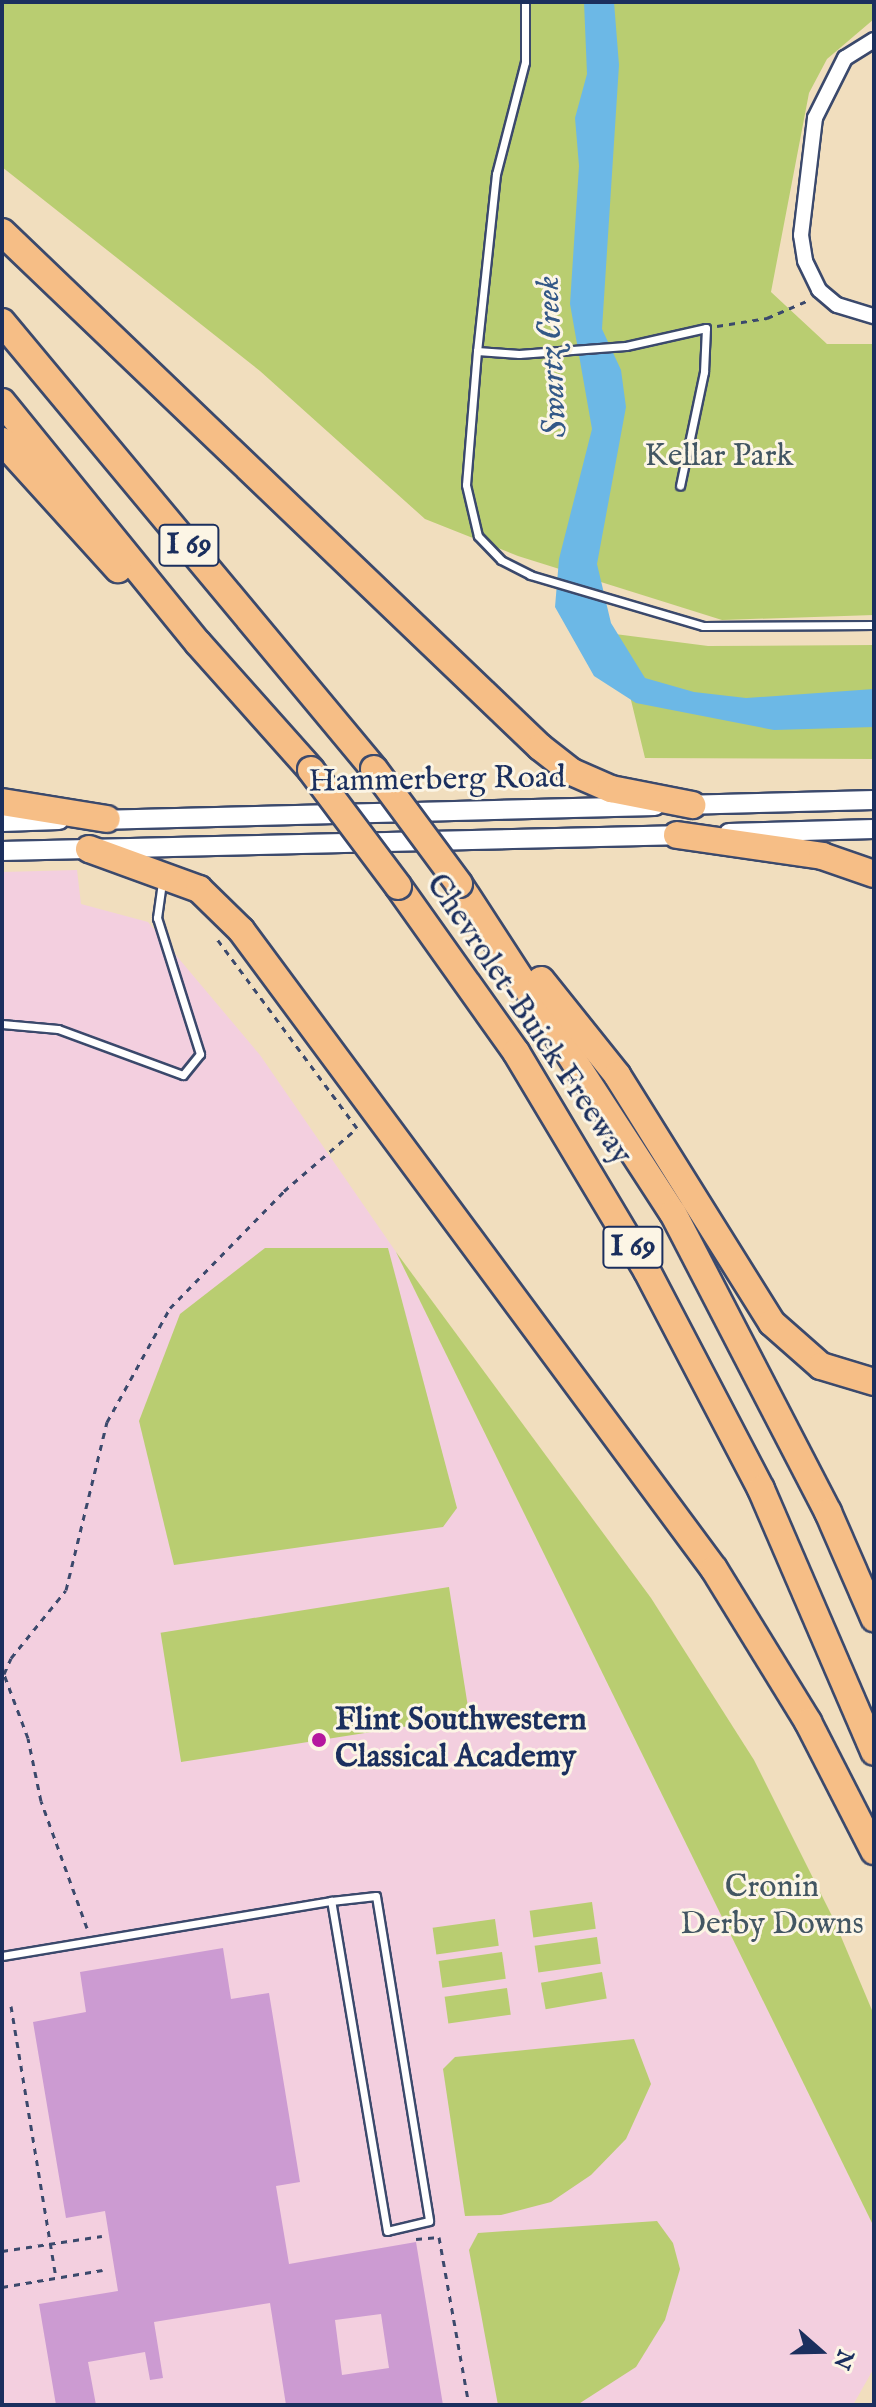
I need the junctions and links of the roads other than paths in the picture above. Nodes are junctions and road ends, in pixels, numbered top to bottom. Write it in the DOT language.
graph roads {
  1 [pos="525,2"];
  2 [pos="874,40"];
  3 [pos="2,232"];
  4 [pos="874,316"];
  5 [pos="2,322"];
  6 [pos="477,351"];
  7 [pos="2,402"];
  8 [pos="2,441"];
  9 [pos="680,486"];
  10 [pos="874,625"];
  11 [pos="198,643"];
  12 [pos="874,800"];
  13 [pos="2,802"];
  14 [pos="692,805"];
  15 [pos="107,819"];
  16 [pos="2,822"];
  17 [pos="874,829"];
  18 [pos="677,835"];
  19 [pos="89,849"];
  20 [pos="2,851"];
  21 [pos="163,872"];
  22 [pos="874,874"];
  23 [pos="462,888"];
  24 [pos="2,1024"];
  25 [pos="874,1382"];
  26 [pos="874,1618"];
  27 [pos="874,1752"];
  28 [pos="874,1851"];
  29 [pos="331,1901"];
  30 [pos="2,1956"];
  1 -- 6 [label="lane"];
  2 -- 4 [label="street"];
  3 -- 14 [label="highway"];
  5 -- 23 [label="highway, Chevrolet-Buick Freeway / I 69, bridge"];
  6 -- 9 [label="lane"];
  6 -- 10 [label="lane"];
  7 -- 11 [label="highway, Chevrolet-Buick Freeway / I 69"];
  8 -- 11 [label="highway"];
  11 -- 27 [label="highway, Chevrolet-Buick Freeway / I 69, bridge"];
  12 -- 14 [label="street, Hammerberg Road"];
  13 -- 15 [label="highway"];
  14 -- 15 [label="street, Hammerberg Road"];
  15 -- 16 [label="street, Hammerberg Road"];
  17 -- 18 [label="street, Hammerberg Road"];
  18 -- 19 [label="street, Hammerberg Road"];
  18 -- 22 [label="highway"];
  19 -- 20 [label="street, Hammerberg Road"];
  19 -- 21 [label="highway"];
  21 -- 24 [label="lane"];
  21 -- 28 [label="highway"];
  23 -- 25 [label="highway"];
  23 -- 26 [label="highway, Chevrolet-Buick Freeway / I 69"];
  29 -- 29 [label="lane"];
  29 -- 30 [label="lane"];
}
